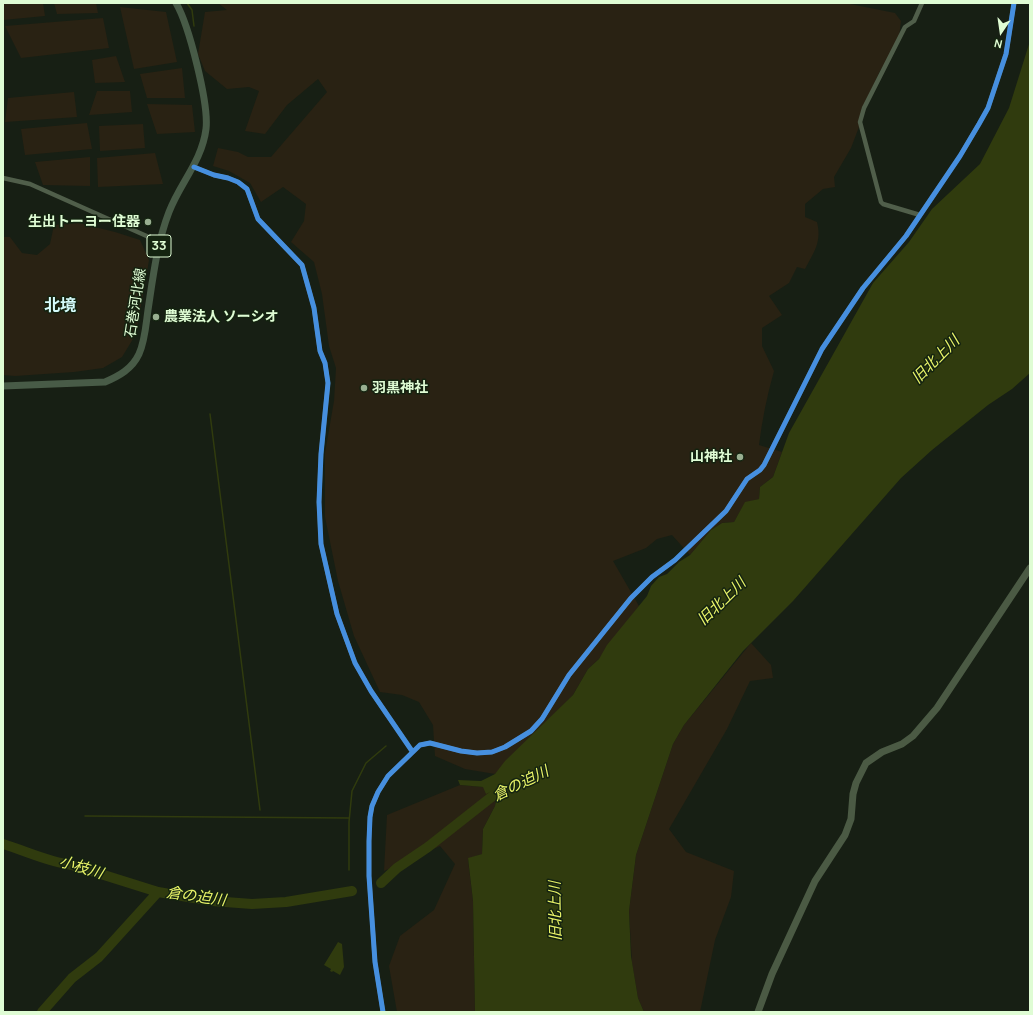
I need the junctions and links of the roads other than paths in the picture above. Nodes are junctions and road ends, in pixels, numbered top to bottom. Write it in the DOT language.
graph roads {
  1 [pos="176,3"];
  2 [pos="922,3"];
  3 [pos="1014,3"];
  4 [pos="194,167"];
  5 [pos="3,178"];
  6 [pos="920,215"];
  7 [pos="160,242"];
  8 [pos="3,386"];
  9 [pos="1030,568"];
  10 [pos="412,751"];
  11 [pos="383,1012"];
  12 [pos="758,1012"];
  1 -- 4 [label="main road, 石巻河北線 / 33"];
  2 -- 6 [label="street"];
  3 -- 6 [label="street"];
  4 -- 7 [label="main road, 石巻河北線 / 33"];
  4 -- 10 [label="street"];
  5 -- 7 [label="street"];
  6 -- 10 [label="street"];
  7 -- 8 [label="main road, 石巻河北線 / 33"];
  9 -- 12 [label="street"];
  10 -- 11 [label="street"];
}
